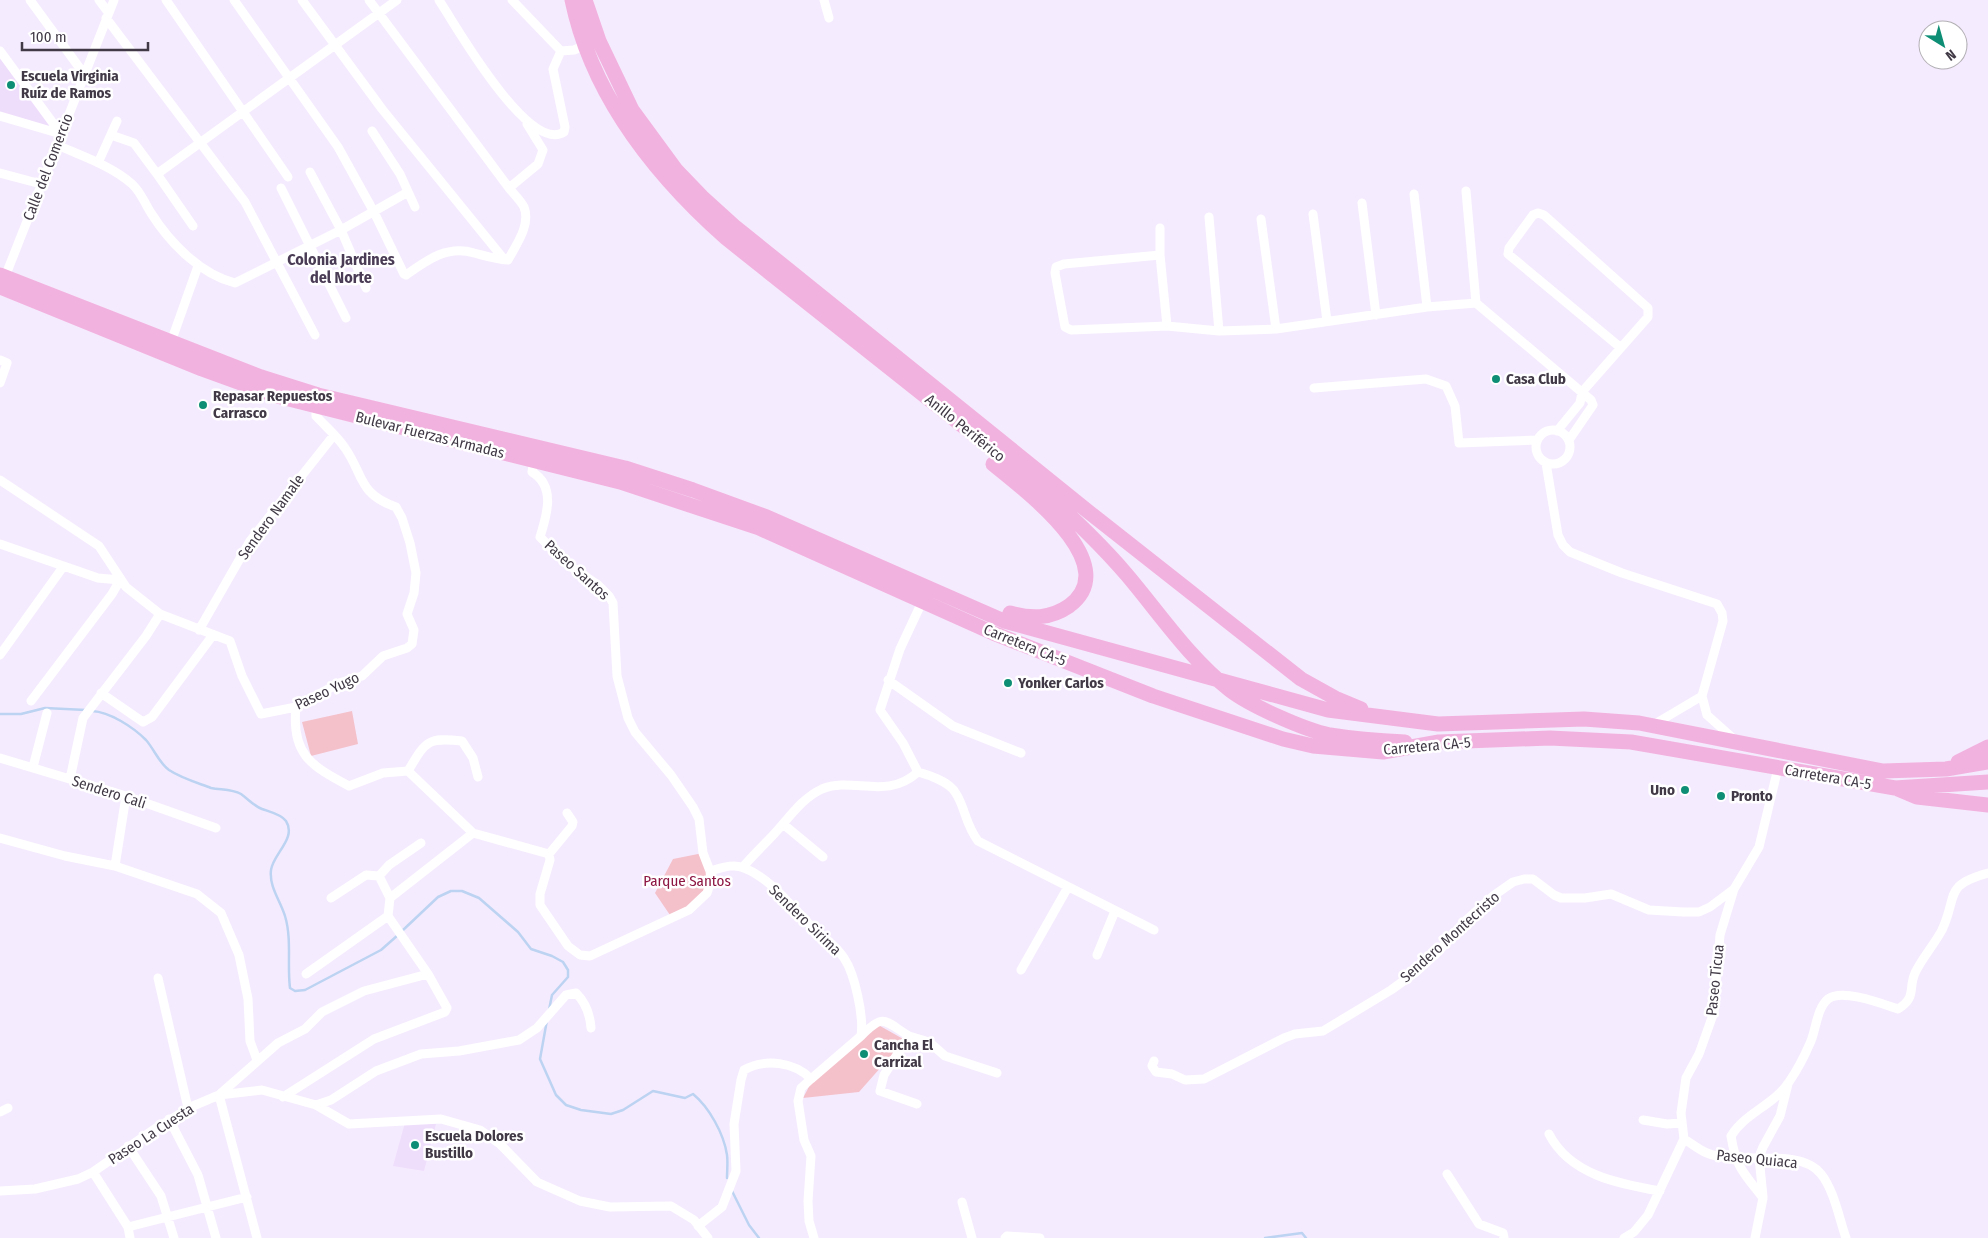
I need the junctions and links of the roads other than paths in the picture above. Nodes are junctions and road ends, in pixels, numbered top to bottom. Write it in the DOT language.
graph roads {
  1 [pos="30,0"];
  2 [pos="99,0"];
  3 [pos="114,0"];
  4 [pos="166,0"];
  5 [pos="234,0"];
  6 [pos="302,0"];
  7 [pos="370,0"];
  8 [pos="397,0"];
  9 [pos="438,0"];
  10 [pos="512,0"];
  11 [pos="572,0"];
  12 [pos="586,0"];
  13 [pos="824,0"];
  14 [pos="380,14"];
  15 [pos="107,15"];
  16 [pos="829,18"];
  17 [pos="586,45"];
  18 [pos="336,46"];
  19 [pos="0,50"];
  20 [pos="561,52"];
  21 [pos="84,74"];
  22 [pos="291,78"];
  23 [pos="245,111"];
  24 [pos="0,116"];
  25 [pos="523,119"];
  26 [pos="117,121"];
  27 [pos="372,130"];
  28 [pos="61,134"];
  29 [pos="111,135"];
  30 [pos="200,143"];
  31 [pos="57,145"];
  32 [pos="98,163"];
  33 [pos="310,172"];
  34 [pos="0,173"];
  35 [pos="157,174"];
  36 [pos="288,177"];
  37 [pos="41,184"];
  38 [pos="281,188"];
  39 [pos="509,188"];
  40 [pos="1466,191"];
  41 [pos="408,192"];
  42 [pos="1414,194"];
  43 [pos="1362,203"];
  44 [pos="415,207"];
  45 [pos="374,212"];
  46 [pos="1313,214"];
  47 [pos="1210,217"];
  48 [pos="1261,219"];
  49 [pos="193,226"];
  50 [pos="1160,228"];
  51 [pos="341,230"];
  52 [pos="311,246"];
  53 [pos="1160,255"];
  54 [pos="508,260"];
  55 [pos="277,263"];
  56 [pos="198,266"];
  57 [pos="2,280"];
  58 [pos="366,288"];
  59 [pos="1476,303"];
  60 [pos="1427,307"];
  61 [pos="1376,315"];
  62 [pos="346,318"];
  63 [pos="1327,321"];
  64 [pos="1168,326"];
  65 [pos="840,328"];
  66 [pos="1276,329"];
  67 [pos="1220,331"];
  68 [pos="314,335"];
  69 [pos="171,342"];
  70 [pos="1620,348"];
  71 [pos="0,360"];
  72 [pos="0,383"];
  73 [pos="1314,388"];
  74 [pos="1582,392"];
  75 [pos="316,406"];
  76 [pos="1557,431"];
  77 [pos="334,435"];
  78 [pos="1537,440"];
  79 [pos="1569,440"];
  80 [pos="534,460"];
  81 [pos="1546,462"];
  82 [pos="0,480"];
  83 [pos="0,544"];
  84 [pos="860,559"];
  85 [pos="63,567"];
  86 [pos="863,576"];
  87 [pos="120,580"];
  88 [pos="922,602"];
  89 [pos="160,614"];
  90 [pos="199,630"];
  91 [pos="213,635"];
  92 [pos="0,655"];
  93 [pos="888,680"];
  94 [pos="101,693"];
  95 [pos="1702,696"];
  96 [pos="31,701"];
  97 [pos="296,708"];
  98 [pos="47,713"];
  99 [pos="1376,715"];
  100 [pos="1653,725"];
  101 [pos="1440,742"];
  102 [pos="1737,742"];
  103 [pos="1988,747"];
  104 [pos="1021,753"];
  105 [pos="0,758"];
  106 [pos="1988,762"];
  107 [pos="33,767"];
  108 [pos="1778,768"];
  109 [pos="1946,769"];
  110 [pos="408,771"];
  111 [pos="918,772"];
  112 [pos="478,778"];
  113 [pos="70,779"];
  114 [pos="1988,782"];
  115 [pos="1894,788"];
  116 [pos="126,796"];
  117 [pos="1988,805"];
  118 [pos="567,813"];
  119 [pos="783,824"];
  120 [pos="216,828"];
  121 [pos="474,833"];
  122 [pos="0,838"];
  123 [pos="421,843"];
  124 [pos="549,854"];
  125 [pos="823,857"];
  126 [pos="115,866"];
  127 [pos="743,867"];
  128 [pos="710,871"];
  129 [pos="1988,873"];
  130 [pos="379,876"];
  131 [pos="1068,887"];
  132 [pos="1734,889"];
  133 [pos="331,898"];
  134 [pos="390,898"];
  135 [pos="1115,911"];
  136 [pos="388,916"];
  137 [pos="1154,930"];
  138 [pos="1097,955"];
  139 [pos="1021,970"];
  140 [pos="306,974"];
  141 [pos="428,974"];
  142 [pos="158,978"];
  143 [pos="591,1028"];
  144 [pos="861,1036"];
  145 [pos="909,1036"];
  146 [pos="257,1060"];
  147 [pos="1154,1061"];
  148 [pos="997,1073"];
  149 [pos="811,1079"];
  150 [pos="1788,1084"];
  151 [pos="219,1095"];
  152 [pos="283,1097"];
  153 [pos="917,1104"];
  154 [pos="316,1105"];
  155 [pos="188,1108"];
  156 [pos="169,1119"];
  157 [pos="1643,1120"];
  158 [pos="1682,1123"];
  159 [pos="1549,1134"];
  160 [pos="1684,1138"];
  161 [pos="128,1146"];
  162 [pos="1759,1157"];
  163 [pos="1735,1159"];
  164 [pos="93,1172"];
  165 [pos="1447,1174"];
  166 [pos="0,1191"];
  167 [pos="1660,1191"];
  168 [pos="247,1197"];
  169 [pos="1763,1198"];
  170 [pos="962,1202"];
  171 [pos="208,1206"];
  172 [pos="168,1217"];
  173 [pos="698,1226"];
  174 [pos="128,1227"];
  175 [pos="130,1238"];
  176 [pos="174,1238"];
  177 [pos="216,1238"];
  178 [pos="257,1238"];
  179 [pos="708,1238"];
  180 [pos="814,1238"];
  181 [pos="972,1238"];
  182 [pos="1005,1238"];
  183 [pos="1040,1238"];
  184 [pos="1504,1238"];
  185 [pos="1624,1238"];
  186 [pos="1755,1238"];
  187 [pos="1846,1238"];
  1 -- 21 [label="street"];
  2 -- 15 [label="street"];
  3 -- 15 [label="street, Calle del Comercio"];
  4 -- 23 [label="street"];
  5 -- 22 [label="street"];
  6 -- 18 [label="street"];
  7 -- 14 [label="street"];
  8 -- 14 [label="street"];
  9 -- 25 [label="street"];
  10 -- 20 [label="street"];
  11 -- 17 [label="highway, Anillo Periférico"];
  12 -- 99 [label="highway, Anillo Periférico"];
  13 -- 16 [label="street"];
  14 -- 18 [label="street"];
  14 -- 39 [label="street"];
  15 -- 21 [label="street, Calle del Comercio"];
  15 -- 30 [label="street"];
  17 -- 20 [label="street"];
  17 -- 65 [label="highway, Anillo Periférico"];
  18 -- 22 [label="street"];
  18 -- 54 [label="street"];
  19 -- 28 [label="street"];
  20 -- 25 [label="street"];
  21 -- 28 [label="street, Calle del Comercio"];
  22 -- 23 [label="street"];
  22 -- 45 [label="street"];
  23 -- 30 [label="street"];
  23 -- 36 [label="street"];
  24 -- 28 [label="street"];
  25 -- 39 [label="street"];
  26 -- 29 [label="street"];
  27 -- 41 [label="street"];
  28 -- 31 [label="street, Calle del Comercio"];
  29 -- 32 [label="street"];
  29 -- 35 [label="street"];
  30 -- 35 [label="street"];
  30 -- 55 [label="street"];
  31 -- 32 [label="street"];
  31 -- 37 [label="street, Calle del Comercio"];
  32 -- 56 [label="street"];
  33 -- 51 [label="street"];
  34 -- 37 [label="street"];
  35 -- 49 [label="street"];
  37 -- 57 [label="street, Calle del Comercio"];
  38 -- 52 [label="street"];
  39 -- 54 [label="street"];
  40 -- 59 [label="street"];
  41 -- 44 [label="street"];
  41 -- 45 [label="street"];
  42 -- 60 [label="street"];
  43 -- 61 [label="street"];
  45 -- 51 [label="street"];
  45 -- 54 [label="street"];
  46 -- 63 [label="street"];
  47 -- 67 [label="street"];
  48 -- 66 [label="street"];
  50 -- 53 [label="street"];
  51 -- 52 [label="street"];
  51 -- 58 [label="street"];
  52 -- 55 [label="street"];
  52 -- 62 [label="street"];
  53 -- 64 [label="street"];
  53 -- 64 [label="street"];
  55 -- 56 [label="street"];
  55 -- 68 [label="street"];
  56 -- 69 [label="street"];
  57 -- 69 [label="highway, Bulevar Fuerzas Armadas"];
  57 -- 75 [label="highway, Bulevar Fuerzas Armadas"];
  59 -- 60 [label="street"];
  59 -- 74 [label="street"];
  60 -- 61 [label="street"];
  61 -- 63 [label="street"];
  63 -- 66 [label="street"];
  64 -- 67 [label="street"];
  65 -- 84 [label="highway"];
  65 -- 101 [label="highway, Anillo Periférico"];
  66 -- 67 [label="street"];
  69 -- 84 [label="highway, Bulevar Fuerzas Armadas"];
  70 -- 70 [label="street"];
  70 -- 74 [label="street"];
  71 -- 72 [label="street"];
  73 -- 78 [label="street"];
  74 -- 76 [label="street"];
  74 -- 79 [label="street"];
  75 -- 77 [label="street, Paseo Yugo"];
  75 -- 80 [label="highway, Bulevar Fuerzas Armadas"];
  76 -- 78 [label="street"];
  76 -- 79 [label="street"];
  77 -- 90 [label="street, Sendero Namale"];
  77 -- 97 [label="street, Paseo Yugo"];
  78 -- 81 [label="street"];
  79 -- 81 [label="street"];
  80 -- 86 [label="highway, Bulevar Fuerzas Armadas"];
  80 -- 128 [label="street, Paseo Santos"];
  81 -- 95 [label="street"];
  82 -- 87 [label="street, Paseo Yugo"];
  83 -- 85 [label="street"];
  84 -- 99 [label="highway, Carretera CA-5"];
  85 -- 87 [label="street"];
  85 -- 92 [label="street"];
  86 -- 88 [label="highway, Carretera CA-5"];
  87 -- 89 [label="street, Paseo Yugo"];
  87 -- 96 [label="street"];
  88 -- 93 [label="street"];
  88 -- 101 [label="highway, Carretera CA-5"];
  89 -- 90 [label="street, Paseo Yugo"];
  89 -- 94 [label="street"];
  90 -- 91 [label="street, Paseo Yugo"];
  91 -- 94 [label="street"];
  91 -- 97 [label="street, Paseo Yugo"];
  93 -- 104 [label="street"];
  93 -- 111 [label="street"];
  94 -- 113 [label="street"];
  95 -- 100 [label="street"];
  95 -- 102 [label="street"];
  97 -- 110 [label="street"];
  98 -- 107 [label="street"];
  99 -- 100 [label="highway, Carretera CA-5"];
  100 -- 102 [label="highway, Carretera CA-5"];
  101 -- 108 [label="highway, Carretera CA-5"];
  102 -- 109 [label="highway, Carretera CA-5"];
  103 -- 109 [label="highway"];
  105 -- 107 [label="street, Sendero Cali"];
  106 -- 109 [label="highway, Carretera CA-5"];
  107 -- 113 [label="street, Sendero Cali"];
  108 -- 115 [label="highway, Carretera CA-5"];
  108 -- 132 [label="street, Paseo Ticua"];
  110 -- 112 [label="street"];
  110 -- 121 [label="street"];
  111 -- 119 [label="street"];
  111 -- 131 [label="street"];
  113 -- 116 [label="street, Sendero Cali"];
  114 -- 115 [label="highway, Carretera CA-5"];
  115 -- 117 [label="highway"];
  116 -- 120 [label="street, Sendero Cali"];
  116 -- 126 [label="street"];
  118 -- 124 [label="street"];
  119 -- 125 [label="street"];
  119 -- 127 [label="street"];
  121 -- 124 [label="street"];
  121 -- 134 [label="street"];
  122 -- 126 [label="street"];
  123 -- 130 [label="street"];
  124 -- 128 [label="street"];
  126 -- 146 [label="street"];
  127 -- 128 [label="street"];
  127 -- 144 [label="street, Sendero Sirima"];
  129 -- 150 [label="street"];
  130 -- 133 [label="street"];
  130 -- 134 [label="street"];
  131 -- 135 [label="street"];
  131 -- 139 [label="street"];
  132 -- 147 [label="street, Sendero Montecristo"];
  132 -- 158 [label="street, Paseo Ticua"];
  134 -- 136 [label="street"];
  135 -- 137 [label="street"];
  135 -- 138 [label="street"];
  136 -- 140 [label="street"];
  136 -- 141 [label="street"];
  141 -- 146 [label="street"];
  141 -- 152 [label="street"];
  142 -- 155 [label="street"];
  143 -- 154 [label="street"];
  144 -- 145 [label="street"];
  144 -- 149 [label="street"];
  145 -- 148 [label="street"];
  145 -- 153 [label="street"];
  146 -- 151 [label="street"];
  149 -- 173 [label="street"];
  149 -- 180 [label="street"];
  150 -- 162 [label="street"];
  150 -- 163 [label="street"];
  151 -- 152 [label="street, Paseo La Cuesta"];
  151 -- 155 [label="street, Paseo La Cuesta"];
  151 -- 168 [label="street"];
  152 -- 154 [label="street, Paseo La Cuesta"];
  154 -- 173 [label="street, Paseo La Cuesta"];
  155 -- 156 [label="street, Paseo La Cuesta"];
  156 -- 161 [label="street, Paseo La Cuesta"];
  156 -- 171 [label="street"];
  157 -- 158 [label="street"];
  158 -- 160 [label="street, Paseo Ticua"];
  159 -- 167 [label="street"];
  160 -- 163 [label="street, Paseo Quiaca"];
  160 -- 167 [label="street"];
  161 -- 164 [label="street, Paseo La Cuesta"];
  161 -- 172 [label="street"];
  162 -- 163 [label="street, Paseo Quiaca"];
  162 -- 169 [label="street"];
  162 -- 187 [label="street, Paseo Quiaca"];
  163 -- 169 [label="street"];
  164 -- 166 [label="street, Paseo La Cuesta"];
  164 -- 174 [label="street"];
  165 -- 184 [label="street"];
  167 -- 185 [label="street"];
  168 -- 171 [label="street"];
  168 -- 178 [label="street"];
  169 -- 186 [label="street"];
  170 -- 181 [label="street"];
  171 -- 172 [label="street"];
  171 -- 177 [label="street"];
  172 -- 174 [label="street"];
  172 -- 176 [label="street"];
  173 -- 179 [label="street, Paseo La Cuesta"];
  174 -- 175 [label="street"];
  182 -- 183 [label="street"];
}
